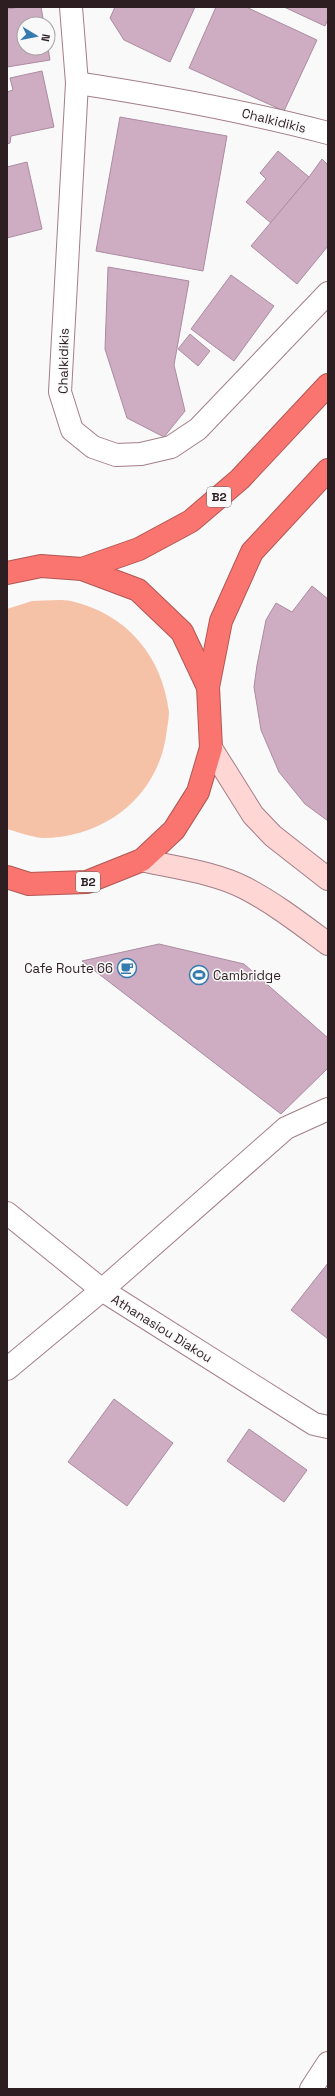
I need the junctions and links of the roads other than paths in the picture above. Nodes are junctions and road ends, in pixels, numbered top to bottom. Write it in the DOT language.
graph roads {
  1 [pos="71,7"];
  2 [pos="77,83"];
  3 [pos="328,133"];
  4 [pos="328,293"];
  5 [pos="328,385"];
  6 [pos="328,470"];
  7 [pos="82,569"];
  8 [pos="7,573"];
  9 [pos="208,687"];
  10 [pos="211,748"];
  11 [pos="142,860"];
  12 [pos="7,877"];
  13 [pos="328,879"];
  14 [pos="29,884"];
  15 [pos="7,893"];
  16 [pos="328,944"];
  17 [pos="328,1109"];
  18 [pos="7,1213"];
  19 [pos="102,1290"];
  20 [pos="7,1369"];
  21 [pos="328,1427"];
  22 [pos="328,2063"];
  23 [pos="311,2089"];
  1 -- 2 [label="street, Chalkidikis"];
  2 -- 3 [label="street, Chalkidikis"];
  2 -- 4 [label="street, Chalkidikis"];
  5 -- 7 [label="highway, B2"];
  6 -- 9 [label="highway, B2"];
  7 -- 8 [label="highway, B2"];
  7 -- 9 [label="highway, B2"];
  9 -- 10 [label="highway, B2"];
  10 -- 11 [label="highway, B2"];
  10 -- 13 [label="main road"];
  11 -- 14 [label="highway, B2"];
  11 -- 16 [label="main road"];
  12 -- 14 [label="highway, B2"];
  14 -- 15 [label="highway, B2"];
  17 -- 19 [label="street"];
  18 -- 19 [label="street, Athanasiou Diakou"];
  19 -- 20 [label="street"];
  19 -- 21 [label="street, Athanasiou Diakou"];
  22 -- 23 [label="street"];
}
